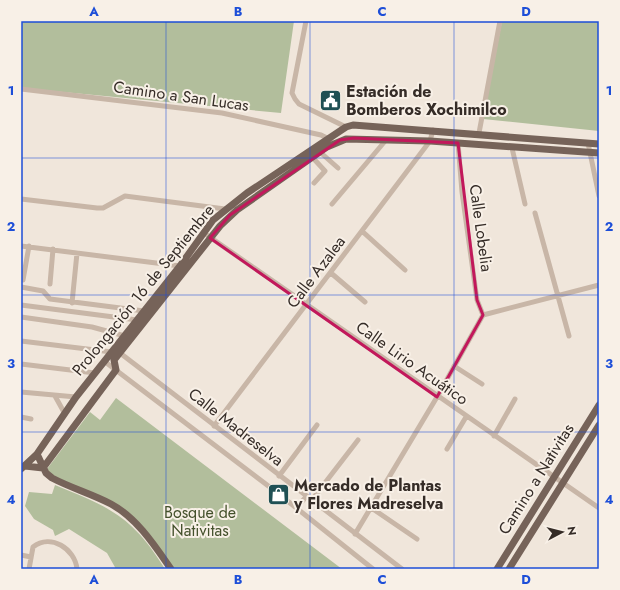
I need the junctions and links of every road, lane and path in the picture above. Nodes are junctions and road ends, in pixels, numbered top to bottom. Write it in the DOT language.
graph roads {
  1 [pos="306,21"];
  2 [pos="500,21"];
  3 [pos="21,89"];
  4 [pos="346,127"];
  5 [pos="433,130"];
  6 [pos="479,133"];
  7 [pos="386,140"];
  8 [pos="430,141"];
  9 [pos="328,142"];
  10 [pos="458,143"];
  11 [pos="588,143"];
  12 [pos="599,144"];
  13 [pos="512,148"];
  14 [pos="320,152"];
  15 [pos="590,153"];
  16 [pos="599,153"];
  17 [pos="313,158"];
  18 [pos="338,168"];
  19 [pos="314,183"];
  20 [pos="599,196"];
  21 [pos="21,199"];
  22 [pos="332,204"];
  23 [pos="525,204"];
  24 [pos="225,209"];
  25 [pos="535,213"];
  26 [pos="363,232"];
  27 [pos="207,235"];
  28 [pos="21,246"];
  29 [pos="29,246"];
  30 [pos="53,249"];
  31 [pos="77,253"];
  32 [pos="180,266"];
  33 [pos="406,270"];
  34 [pos="331,273"];
  35 [pos="23,280"];
  36 [pos="50,284"];
  37 [pos="599,285"];
  38 [pos="21,287"];
  39 [pos="558,295"];
  40 [pos="365,302"];
  41 [pos="72,303"];
  42 [pos="307,304"];
  43 [pos="21,305"];
  44 [pos="144,311"];
  45 [pos="483,315"];
  46 [pos="21,317"];
  47 [pos="137,320"];
  48 [pos="125,336"];
  49 [pos="569,336"];
  50 [pos="21,341"];
  51 [pos="112,352"];
  52 [pos="120,353"];
  53 [pos="104,362"];
  54 [pos="21,364"];
  55 [pos="454,366"];
  56 [pos="116,370"];
  57 [pos="95,373"];
  58 [pos="482,384"];
  59 [pos="21,392"];
  60 [pos="55,396"];
  61 [pos="76,397"];
  62 [pos="437,397"];
  63 [pos="516,400"];
  64 [pos="599,405"];
  65 [pos="65,414"];
  66 [pos="21,417"];
  67 [pos="466,417"];
  68 [pos="31,419"];
  69 [pos="317,425"];
  70 [pos="214,426"];
  71 [pos="599,427"];
  72 [pos="494,436"];
  73 [pos="358,440"];
  74 [pos="447,449"];
  75 [pos="37,454"];
  76 [pos="23,468"];
  77 [pos="43,468"];
  78 [pos="278,476"];
  79 [pos="554,476"];
  80 [pos="562,482"];
  81 [pos="306,497"];
  82 [pos="312,501"];
  83 [pos="370,507"];
  84 [pos="296,508"];
  85 [pos="599,508"];
  86 [pos="355,534"];
  87 [pos="417,539"];
  88 [pos="21,555"];
  89 [pos="30,557"];
  90 [pos="29,569"];
  91 [pos="77,569"];
  92 [pos="171,569"];
  93 [pos="373,569"];
  94 [pos="402,569"];
  95 [pos="497,569"];
  96 [pos="508,569"];
  1 -- 4 [label="street"];
  2 -- 6 [label="street"];
  3 -- 9 [label="street, Camino a San Lucas"];
  4 -- 5 [label="main road"];
  4 -- 9 [label="main road"];
  5 -- 6 [label="main road"];
  5 -- 8 [label="street, Calle Azalea"];
  6 -- 11 [label="main road"];
  7 -- 8 [label="main road"];
  7 -- 9 [label="main road"];
  7 -- 22 [label="street"];
  8 -- 10 [label="main road"];
  8 -- 26 [label="street, Calle Azalea"];
  9 -- 14 [label="main road, Prolongación 16 de Septiembre"];
  9 -- 24 [label="main road, Prolongación 16 de Septiembre"];
  10 -- 13 [label="main road"];
  10 -- 45 [label="street, Calle Lobelia"];
  11 -- 12 [label="main road"];
  11 -- 15 [label="street"];
  13 -- 15 [label="main road"];
  13 -- 23 [label="street"];
  14 -- 17 [label="main road, Prolongación 16 de Septiembre"];
  14 -- 18 [label="street"];
  15 -- 16 [label="main road"];
  15 -- 20 [label="street"];
  17 -- 19 [label="street"];
  17 -- 27 [label="main road, Prolongación 16 de Septiembre"];
  21 -- 24 [label="street"];
  24 -- 27 [label="main road, Prolongación 16 de Septiembre"];
  25 -- 39 [label="street"];
  26 -- 33 [label="street"];
  26 -- 34 [label="street, Calle Azalea"];
  27 -- 32 [label="main road, Prolongación 16 de Septiembre"];
  27 -- 42 [label="street, Calle Lirio Acuático"];
  27 -- 52 [label="main road, Prolongación 16 de Septiembre"];
  28 -- 29 [label="street"];
  29 -- 30 [label="street"];
  29 -- 35 [label="street"];
  30 -- 31 [label="street"];
  30 -- 36 [label="street"];
  31 -- 32 [label="street"];
  31 -- 41 [label="street"];
  32 -- 44 [label="main road, Prolongación 16 de Septiembre"];
  34 -- 40 [label="street"];
  34 -- 42 [label="street, Calle Azalea"];
  37 -- 39 [label="street"];
  38 -- 41 [label="street"];
  39 -- 45 [label="street"];
  39 -- 49 [label="street"];
  41 -- 44 [label="street"];
  42 -- 62 [label="street, Calle Lirio Acuático"];
  42 -- 70 [label="street, Calle Azalea"];
  43 -- 47 [label="street"];
  44 -- 47 [label="main road, Prolongación 16 de Septiembre"];
  45 -- 55 [label="street"];
  46 -- 48 [label="street"];
  47 -- 48 [label="main road, Prolongación 16 de Septiembre"];
  48 -- 51 [label="main road, Prolongación 16 de Septiembre"];
  50 -- 51 [label="street"];
  51 -- 52 [label="street"];
  51 -- 53 [label="main road, Prolongación 16 de Septiembre"];
  52 -- 56 [label="main road, Prolongación 16 de Septiembre"];
  52 -- 70 [label="street, Calle Madreselva"];
  53 -- 56 [label="street, Calle Madreselva"];
  53 -- 57 [label="main road, Prolongación 16 de Septiembre"];
  54 -- 57 [label="street"];
  55 -- 58 [label="street"];
  55 -- 62 [label="street"];
  56 -- 77 [label="main road"];
  56 -- 84 [label="street, Calle Madreselva"];
  57 -- 61 [label="main road, Prolongación 16 de Septiembre"];
  59 -- 60 [label="street"];
  60 -- 61 [label="street"];
  60 -- 65 [label="street"];
  61 -- 65 [label="main road, Prolongación 16 de Septiembre"];
  62 -- 67 [label="street, Calle Lirio Acuático"];
  62 -- 83 [label="street"];
  63 -- 72 [label="street"];
  64 -- 79 [label="main road, Camino a Nativitas"];
  65 -- 75 [label="main road, Prolongación 16 de Septiembre"];
  66 -- 68 [label="street"];
  67 -- 72 [label="street, Calle Lirio Acuático"];
  67 -- 74 [label="street"];
  69 -- 78 [label="street"];
  70 -- 78 [label="street, Calle Madreselva"];
  71 -- 80 [label="main road, Camino a Nativitas"];
  72 -- 79 [label="street, Calle Lirio Acuático"];
  73 -- 82 [label="street"];
  75 -- 76 [label="main road, Prolongación 16 de Septiembre"];
  75 -- 77 [label="main road"];
  76 -- 77 [label="main road"];
  77 -- 92 [label="main road"];
  78 -- 81 [label="street, Calle Madreselva"];
  79 -- 80 [label="street, Calle Lirio Acuático"];
  79 -- 95 [label="main road, Camino a Nativitas"];
  80 -- 85 [label="street, Calle Lirio Acuático"];
  80 -- 96 [label="main road, Camino a Nativitas"];
  81 -- 82 [label="street, Calle Madreselva"];
  81 -- 84 [label="street"];
  82 -- 86 [label="street, Calle Madreselva"];
  83 -- 86 [label="street"];
  83 -- 87 [label="street"];
  84 -- 93 [label="street, Calle Madreselva"];
  86 -- 94 [label="street, Calle Madreselva"];
  88 -- 89 [label="street"];
  89 -- 90 [label="street"];
  89 -- 91 [label="street"];
}
